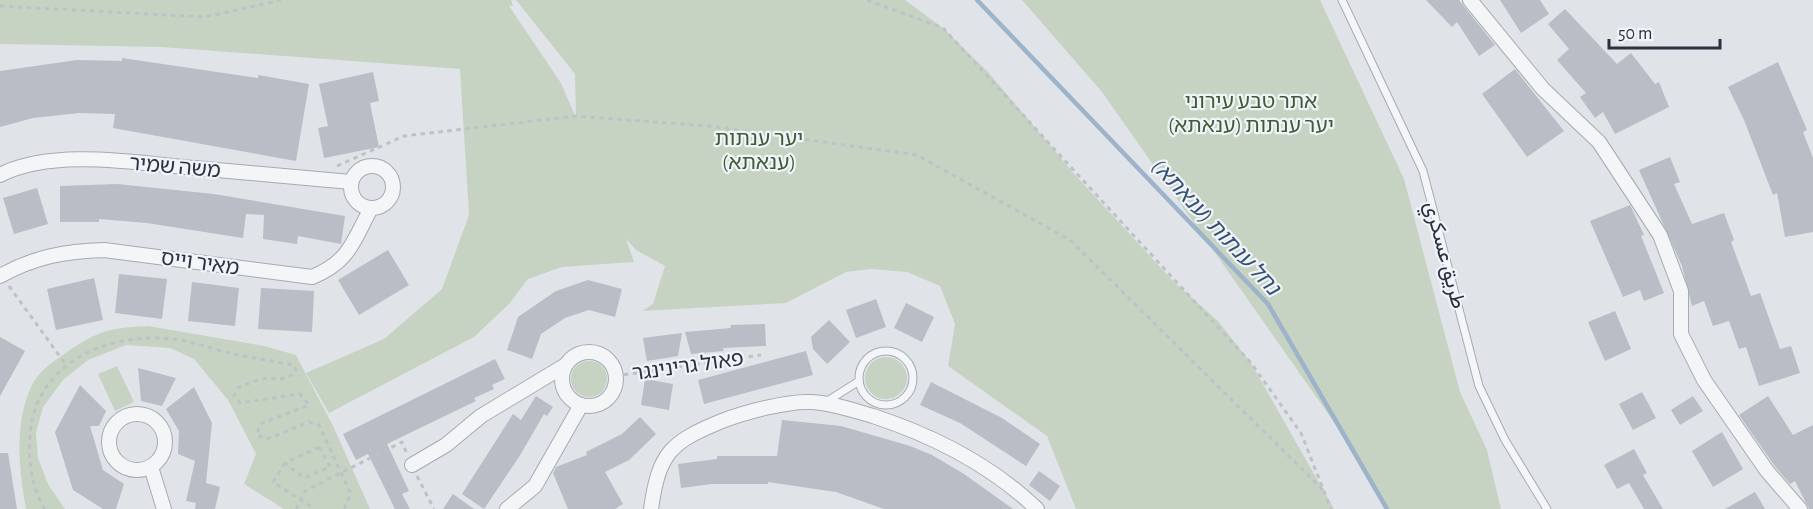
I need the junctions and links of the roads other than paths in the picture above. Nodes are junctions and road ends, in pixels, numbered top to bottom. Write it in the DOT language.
graph roads {
  1 [pos="1342,0"];
  2 [pos="1470,0"];
  3 [pos="0,176"];
  4 [pos="351,182"];
  5 [pos="370,208"];
  6 [pos="1,276"];
  7 [pos="564,366"];
  8 [pos="859,381"];
  9 [pos="824,404"];
  10 [pos="581,405"];
  11 [pos="412,465"];
  12 [pos="151,467"];
  13 [pos="164,509"];
  14 [pos="507,509"];
  15 [pos="651,509"];
  16 [pos="1037,509"];
  17 [pos="1547,509"];
  18 [pos="1800,509"];
  1 -- 17 [label="lane, طريق عسكري"];
  2 -- 18 [label="street"];
  3 -- 4 [label="street, משה שמיר"];
  4 -- 5 [label="street"];
  4 -- 5 [label="street"];
  5 -- 6 [label="street, מאיר וייס"];
  7 -- 10 [label="street"];
  7 -- 10 [label="street, פאול גרינינגר"];
  7 -- 11 [label="street, פאול גרינינגר"];
  8 -- 8 [label="lane"];
  8 -- 9 [label="lane"];
  9 -- 15 [label="street"];
  9 -- 16 [label="street"];
  10 -- 14 [label="street"];
  12 -- 12 [label="street"];
  12 -- 13 [label="street"];
}
